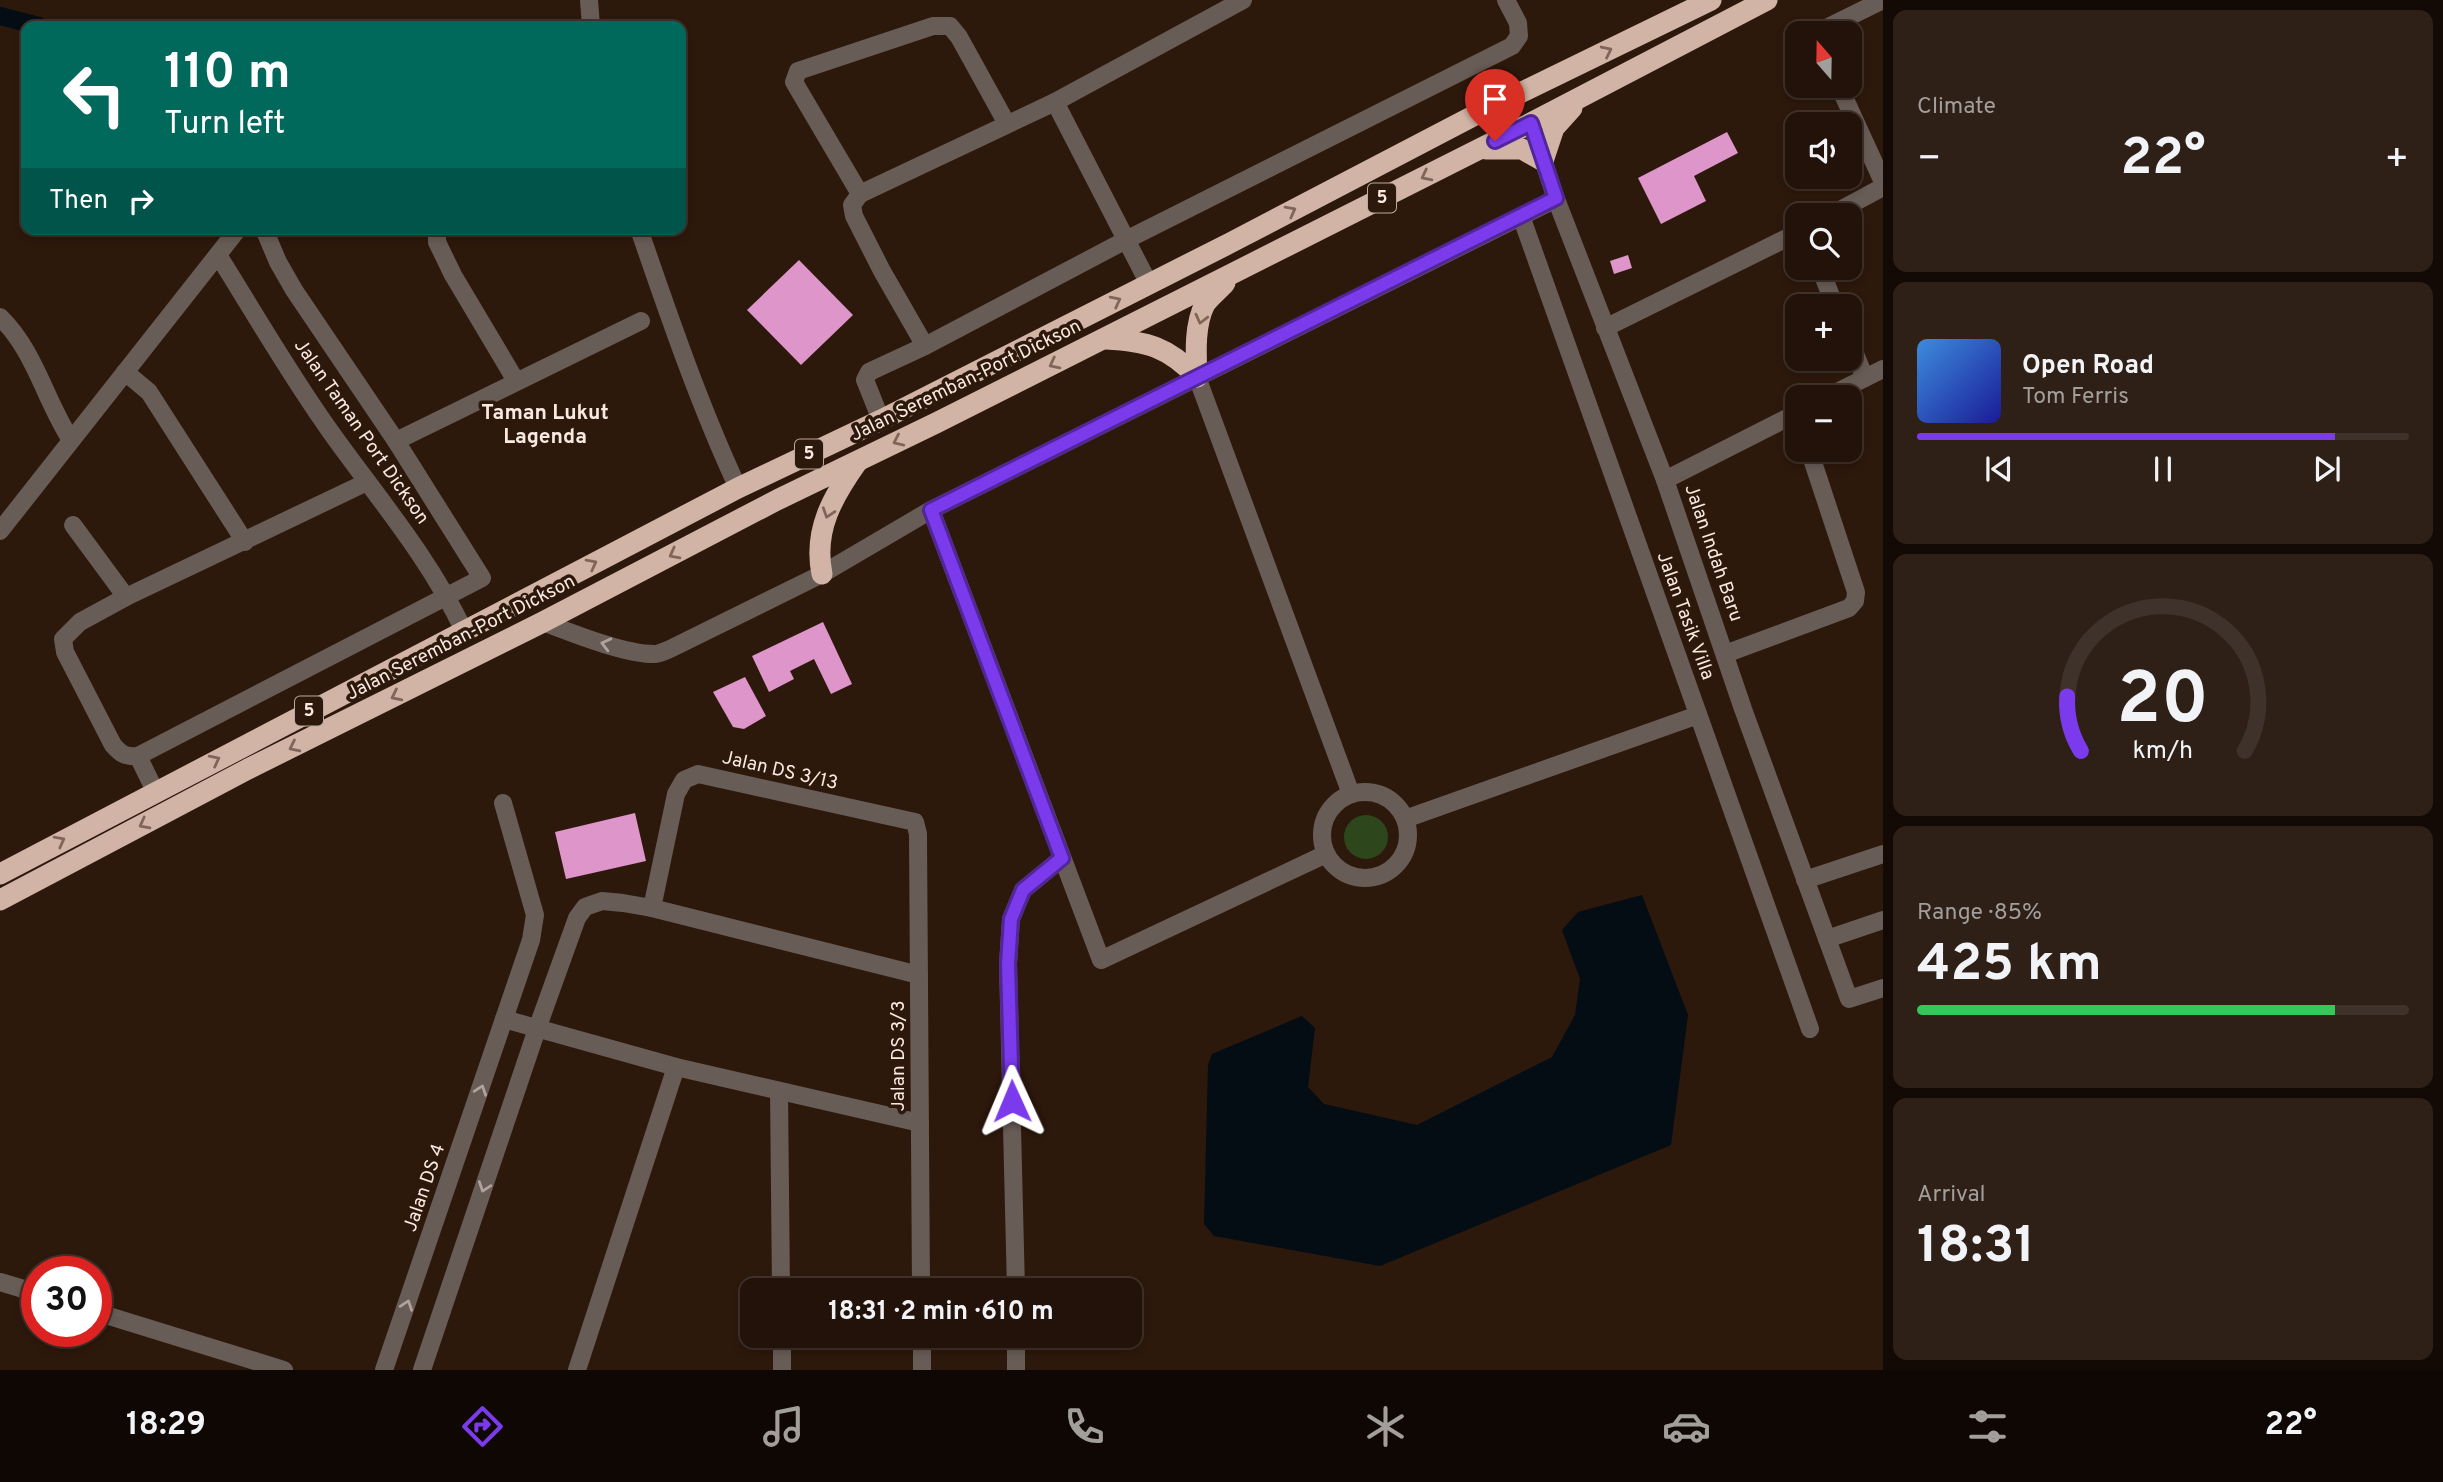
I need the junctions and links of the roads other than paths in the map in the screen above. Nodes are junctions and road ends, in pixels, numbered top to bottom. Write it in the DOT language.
graph roads {
  1 [pos="589,0"];
  2 [pos="1243,0"];
  3 [pos="1506,0"];
  4 [pos="1711,0"];
  5 [pos="1767,0"];
  6 [pos="1883,0"];
  7 [pos="591,21"];
  8 [pos="1840,21"];
  9 [pos="1563,72"];
  10 [pos="1588,94"];
  11 [pos="1844,98"];
  12 [pos="1055,102"];
  13 [pos="1479,113"];
  14 [pos="1531,123"];
  15 [pos="1007,124"];
  16 [pos="1477,150"];
  17 [pos="1543,161"];
  18 [pos="1883,184"];
  19 [pos="860,194"];
  20 [pos="1556,198"];
  21 [pos="1851,203"];
  22 [pos="1521,216"];
  23 [pos="233,235"];
  24 [pos="267,235"];
  25 [pos="437,235"];
  26 [pos="641,235"];
  27 [pos="1785,239"];
  28 [pos="1126,240"];
  29 [pos="220,252"];
  30 [pos="1234,272"];
  31 [pos="1149,284"];
  32 [pos="1195,292"];
  33 [pos="0,317"];
  34 [pos="641,321"];
  35 [pos="1136,322"];
  36 [pos="1605,328"];
  37 [pos="1103,338"];
  38 [pos="925,346"];
  39 [pos="1883,369"];
  40 [pos="1862,371"];
  41 [pos="125,372"];
  42 [pos="1197,377"];
  43 [pos="1865,378"];
  44 [pos="516,381"];
  45 [pos="1851,385"];
  46 [pos="881,420"];
  47 [pos="1785,420"];
  48 [pos="71,440"];
  49 [pos="396,441"];
  50 [pos="859,459"];
  51 [pos="1812,462"];
  52 [pos="1665,480"];
  53 [pos="367,482"];
  54 [pos="738,488"];
  55 [pos="777,500"];
  56 [pos="931,510"];
  57 [pos="734,522"];
  58 [pos="73,525"];
  59 [pos="0,531"];
  60 [pos="245,542"];
  61 [pos="822,574"];
  62 [pos="126,597"];
  63 [pos="448,597"];
  64 [pos="543,622"];
  65 [pos="464,631"];
  66 [pos="498,643"];
  67 [pos="1725,654"];
  68 [pos="452,669"];
  69 [pos="1698,715"];
  70 [pos="138,756"];
  71 [pos="155,791"];
  72 [pos="1351,794"];
  73 [pos="503,803"];
  74 [pos="1405,819"];
  75 [pos="915,822"];
  76 [pos="1326,854"];
  77 [pos="1883,854"];
  78 [pos="1062,858"];
  79 [pos="0,874"];
  80 [pos="1805,880"];
  81 [pos="0,900"];
  82 [pos="652,908"];
  83 [pos="1883,920"];
  84 [pos="1827,939"];
  85 [pos="919,975"];
  86 [pos="1883,988"];
  87 [pos="505,1019"];
  88 [pos="537,1029"];
  89 [pos="1810,1029"];
  90 [pos="676,1067"];
  91 [pos="779,1091"];
  92 [pos="920,1123"];
  93 [pos="781,1278"];
  94 [pos="921,1278"];
  95 [pos="1016,1278"];
  96 [pos="0,1282"];
  97 [pos="21,1288"];
  98 [pos="112,1317"];
  99 [pos="782,1348"];
  100 [pos="922,1348"];
  101 [pos="1016,1348"];
  102 [pos="284,1370"];
  103 [pos="384,1370"];
  104 [pos="422,1370"];
  105 [pos="577,1370"];
  106 [pos="782,1370"];
  107 [pos="922,1370"];
  108 [pos="1016,1370"];
  1 -- 7 [label="street"];
  2 -- 12 [label="street"];
  3 -- 28 [label="street"];
  9 -- 4 [label="highway, Jalan Seremban-Port Dickson / 5, one-way"];
  5 -- 10 [label="highway, Jalan Seremban-Port Dickson / 5"];
  6 -- 8 [label="street"];
  9 -- 13 [label="highway, Jalan Seremban-Port Dickson / 5"];
  9 -- 14 [label="highway"];
  10 -- 14 [label="highway, Jalan Seremban-Port Dickson / 5"];
  10 -- 17 [label="highway"];
  11 -- 18 [label="street"];
  12 -- 15 [label="street"];
  12 -- 28 [label="street"];
  13 -- 14 [label="highway"];
  31 -- 13 [label="highway, Jalan Seremban-Port Dickson / 5, one-way"];
  14 -- 16 [label="highway, Jalan Seremban-Port Dickson / 5"];
  14 -- 17 [label="street, Jalan Indah Baru"];
  15 -- 19 [label="street"];
  15 -- 19 [label="street"];
  16 -- 17 [label="highway"];
  16 -- 30 [label="highway, Jalan Seremban-Port Dickson / 5, one-way"];
  17 -- 20 [label="street, Jalan Indah Baru"];
  18 -- 21 [label="street"];
  19 -- 38 [label="street"];
  20 -- 22 [label="street"];
  20 -- 36 [label="street, Jalan Indah Baru"];
  22 -- 42 [label="street"];
  22 -- 69 [label="street, Jalan Tasik Villa"];
  23 -- 29 [label="street"];
  24 -- 49 [label="street"];
  25 -- 44 [label="street"];
  26 -- 54 [label="street"];
  27 -- 36 [label="street"];
  28 -- 31 [label="street"];
  28 -- 38 [label="street"];
  29 -- 41 [label="street"];
  29 -- 53 [label="street, Jalan Taman Port Dickson"];
  30 -- 32 [label="highway, Jalan Seremban-Port Dickson / 5"];
  30 -- 42 [label="highway, one-way"];
  31 -- 32 [label="highway"];
  31 -- 35 [label="highway"];
  46 -- 31 [label="highway, Jalan Seremban-Port Dickson / 5, one-way"];
  32 -- 35 [label="highway, Jalan Seremban-Port Dickson / 5"];
  33 -- 48 [label="street"];
  34 -- 44 [label="street"];
  35 -- 37 [label="highway, Jalan Seremban-Port Dickson / 5"];
  36 -- 52 [label="street, Jalan Indah Baru"];
  37 -- 42 [label="highway"];
  37 -- 50 [label="highway, Jalan Seremban-Port Dickson / 5, one-way"];
  38 -- 46 [label="street"];
  39 -- 43 [label="street"];
  40 -- 43 [label="street"];
  41 -- 48 [label="street"];
  41 -- 60 [label="street"];
  42 -- 56 [label="street"];
  42 -- 72 [label="street"];
  43 -- 45 [label="street"];
  44 -- 49 [label="street"];
  46 -- 54 [label="highway, Jalan Seremban-Port Dickson / 5"];
  47 -- 52 [label="street"];
  48 -- 59 [label="street"];
  49 -- 63 [label="street"];
  50 -- 55 [label="highway, Jalan Seremban-Port Dickson / 5"];
  50 -- 61 [label="highway, one-way"];
  51 -- 67 [label="street"];
  52 -- 67 [label="street, Jalan Indah Baru"];
  53 -- 60 [label="street"];
  53 -- 63 [label="street, Jalan Taman Port Dickson"];
  54 -- 55 [label="highway"];
  54 -- 57 [label="highway"];
  65 -- 54 [label="highway, Jalan Seremban-Port Dickson / 5, one-way"];
  55 -- 57 [label="highway, Jalan Seremban-Port Dickson / 5"];
  56 -- 61 [label="street"];
  56 -- 78 [label="street"];
  57 -- 64 [label="highway, Jalan Seremban-Port Dickson / 5, one-way"];
  58 -- 62 [label="street"];
  60 -- 62 [label="street"];
  61 -- 64 [label="street, one-way"];
  62 -- 70 [label="street"];
  63 -- 65 [label="street, Jalan Taman Port Dickson"];
  63 -- 70 [label="street"];
  64 -- 66 [label="highway, Jalan Seremban-Port Dickson / 5"];
  65 -- 66 [label="highway"];
  65 -- 68 [label="highway"];
  71 -- 65 [label="highway, Jalan Seremban-Port Dickson / 5, one-way"];
  66 -- 68 [label="highway, Jalan Seremban-Port Dickson / 5"];
  67 -- 80 [label="street, Jalan Indah Baru"];
  68 -- 81 [label="highway, Jalan Seremban-Port Dickson / 5, one-way"];
  69 -- 74 [label="street"];
  69 -- 89 [label="street, Jalan Tasik Villa"];
  70 -- 71 [label="street"];
  79 -- 71 [label="highway, Jalan Seremban-Port Dickson / 5, one-way"];
  72 -- 74 [label="street"];
  72 -- 76 [label="street"];
  73 -- 87 [label="street, Jalan DS 4"];
  74 -- 76 [label="street"];
  75 -- 82 [label="street, Jalan DS 3/13"];
  75 -- 85 [label="street, Jalan DS 3/3"];
  76 -- 78 [label="street"];
  77 -- 80 [label="street"];
  78 -- 95 [label="street"];
  80 -- 84 [label="street, Jalan Indah Baru"];
  82 -- 85 [label="street"];
  82 -- 88 [label="street"];
  83 -- 84 [label="street"];
  84 -- 86 [label="street, Jalan Indah Baru"];
  85 -- 92 [label="street, Jalan DS 3/3"];
  87 -- 88 [label="street"];
  103 -- 87 [label="street, Jalan DS 4, one-way"];
  88 -- 90 [label="street"];
  88 -- 104 [label="street, one-way"];
  90 -- 91 [label="street"];
  90 -- 105 [label="street"];
  91 -- 92 [label="street"];
  91 -- 93 [label="street"];
  92 -- 94 [label="street, Jalan DS 3/3"];
  96 -- 97 [label="street"];
  98 -- 102 [label="street"];
  99 -- 106 [label="street"];
  100 -- 107 [label="street"];
  101 -- 108 [label="street"];
}
